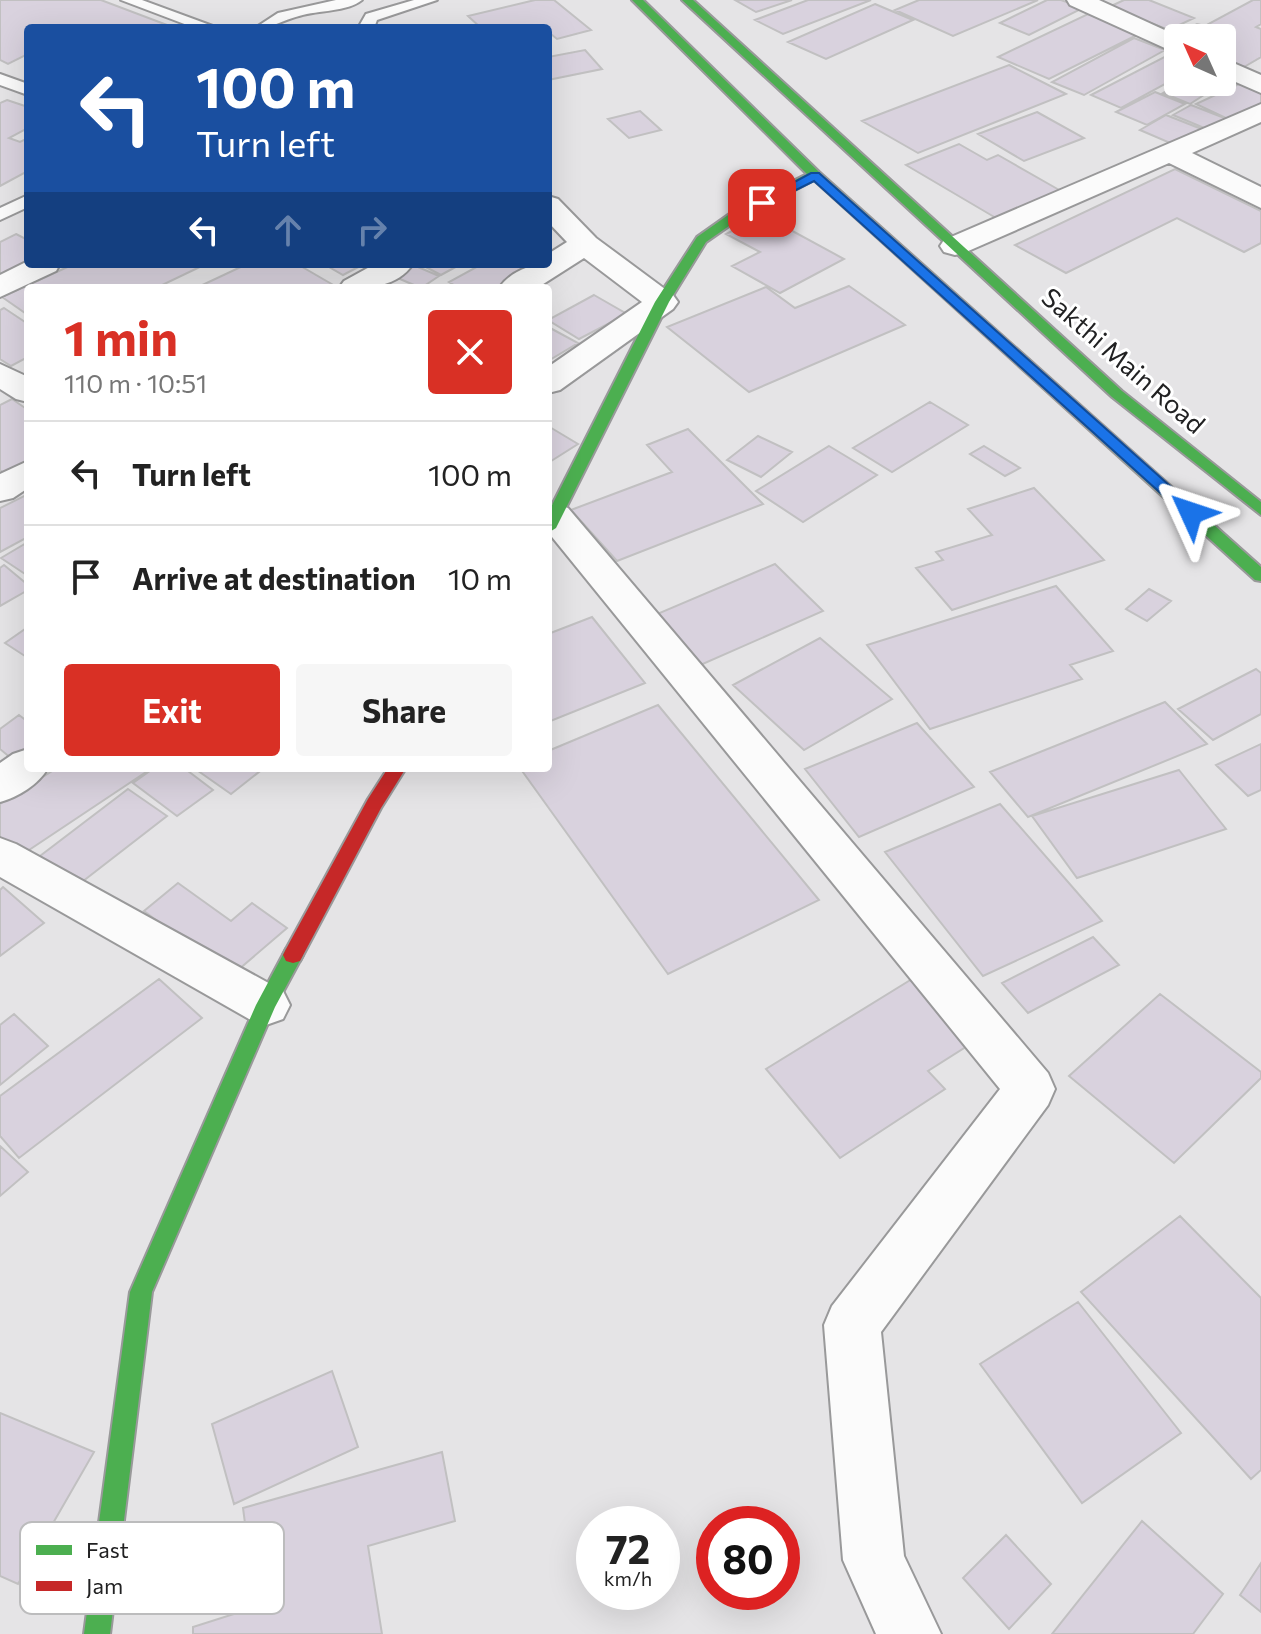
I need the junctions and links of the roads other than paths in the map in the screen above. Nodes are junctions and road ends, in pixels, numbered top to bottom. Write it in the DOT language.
graph roads {
  1 [pos="128,0"];
  2 [pos="355,0"];
  3 [pos="430,0"];
  4 [pos="637,0"];
  5 [pos="687,0"];
  6 [pos="1079,0"];
  7 [pos="337,5"];
  8 [pos="369,22"];
  9 [pos="198,24"];
  10 [pos="272,24"];
  11 [pos="1164,39"];
  12 [pos="1236,73"];
  13 [pos="1,81"];
  14 [pos="1261,85"];
  15 [pos="24,89"];
  16 [pos="1261,112"];
  17 [pos="1171,153"];
  18 [pos="815,175"];
  19 [pos="1261,199"];
  20 [pos="24,202"];
  21 [pos="552,209"];
  22 [pos="0,215"];
  23 [pos="585,244"];
  24 [pos="955,246"];
  25 [pos="552,265"];
  26 [pos="38,268"];
  27 [pos="391,268"];
  28 [pos="547,268"];
  29 [pos="362,284"];
  30 [pos="521,284"];
  31 [pos="0,288"];
  32 [pos="662,302"];
  33 [pos="0,374"];
  34 [pos="552,380"];
  35 [pos="24,389"];
  36 [pos="24,475"];
  37 [pos="0,490"];
  38 [pos="1261,510"];
  39 [pos="552,522"];
  40 [pos="1261,576"];
  41 [pos="24,768"];
  42 [pos="394,772"];
  43 [pos="0,786"];
  44 [pos="0,856"];
  45 [pos="266,1005"];
  46 [pos="111,1522"];
  47 [pos="100,1614"];
  48 [pos="97,1634"];
  49 [pos="909,1634"];
  1 -- 9 [label="lane"];
  2 -- 7 [label="lane"];
  3 -- 8 [label="lane"];
  4 -- 18 [label="main road"];
  5 -- 24 [label="main road, Sakthi Main Road"];
  6 -- 11 [label="street"];
  7 -- 8 [label="lane"];
  7 -- 10 [label="lane"];
  12 -- 14 [label="street"];
  13 -- 15 [label="lane"];
  16 -- 17 [label="street"];
  17 -- 19 [label="street"];
  17 -- 24 [label="street"];
  18 -- 32 [label="main road"];
  18 -- 40 [label="main road"];
  20 -- 22 [label="lane"];
  21 -- 23 [label="street"];
  23 -- 25 [label="street"];
  23 -- 32 [label="street"];
  24 -- 38 [label="main road, Sakthi Main Road"];
  26 -- 31 [label="street"];
  27 -- 29 [label="street"];
  28 -- 30 [label="street"];
  32 -- 34 [label="street"];
  32 -- 39 [label="main road"];
  33 -- 35 [label="street"];
  36 -- 37 [label="street"];
  39 -- 49 [label="street"];
  41 -- 43 [label="street"];
  42 -- 45 [label="main road"];
  44 -- 45 [label="street"];
  45 -- 46 [label="main road"];
  47 -- 48 [label="main road"];
}
